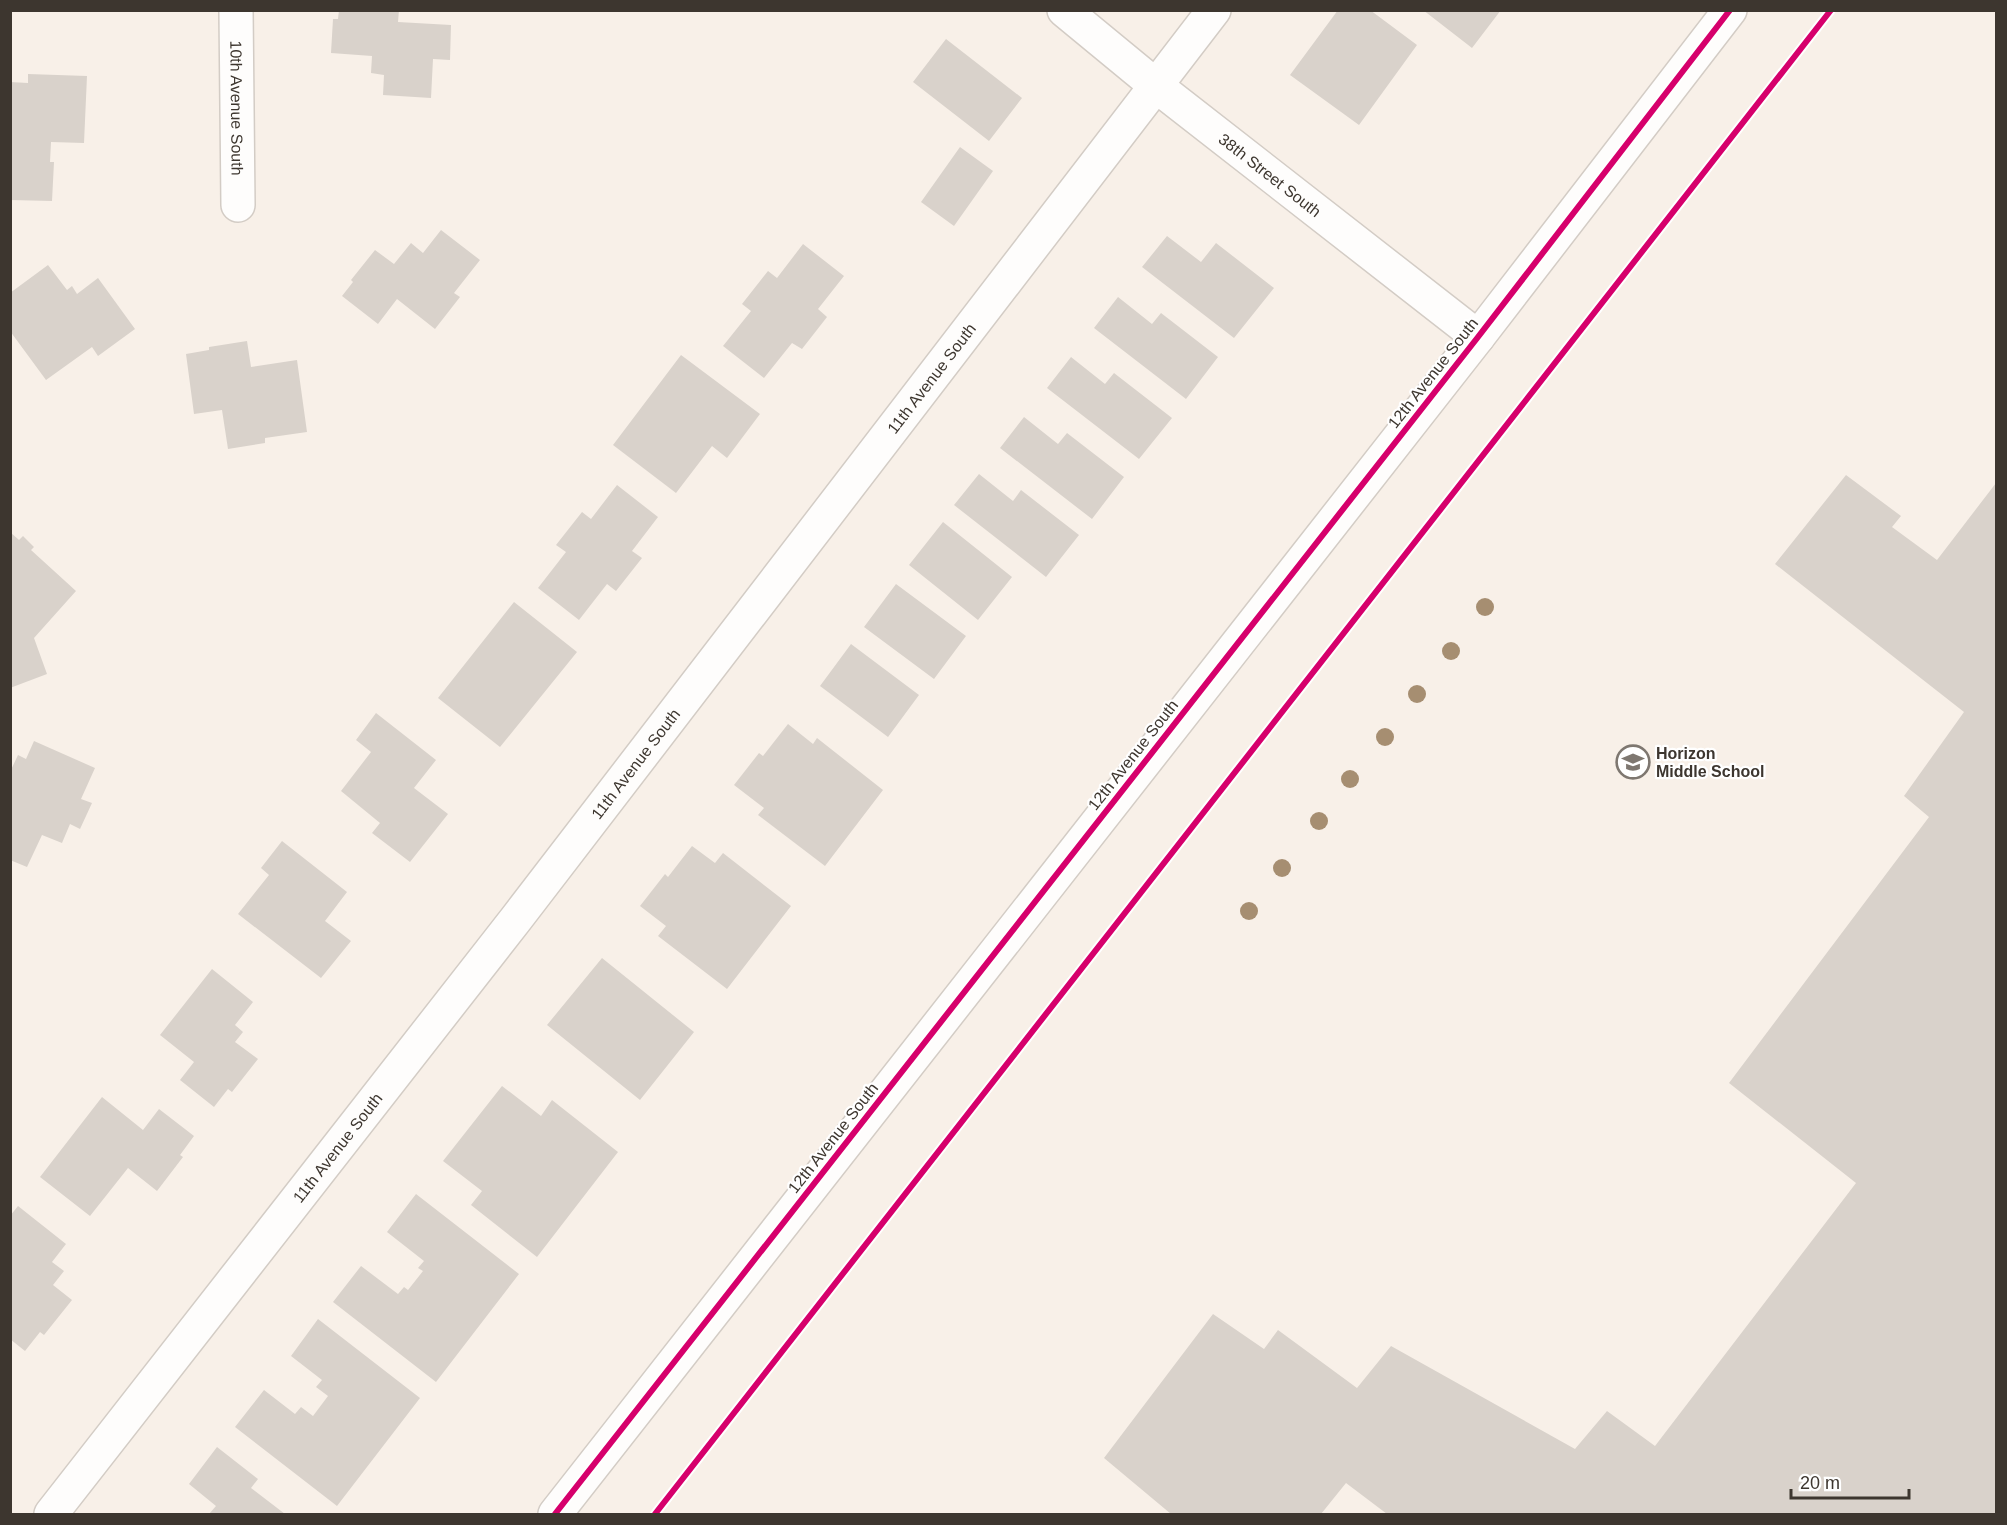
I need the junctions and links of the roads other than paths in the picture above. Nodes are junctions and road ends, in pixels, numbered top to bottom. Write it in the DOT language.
graph roads {
  1 [pos="236,10"];
  2 [pos="1064,10"];
  3 [pos="1214,10"];
  4 [pos="1730,10"];
  5 [pos="1155,86"];
  6 [pos="238,206"];
  7 [pos="1478,337"];
  8 [pos="51,1515"];
  9 [pos="555,1515"];
  1 -- 6 [label="street, 10th Avenue South"];
  2 -- 5 [label="street, 38th Street South"];
  3 -- 5 [label="street, 11th Avenue South"];
  4 -- 7 [label="street, 12th Avenue South"];
  5 -- 7 [label="street, 38th Street South"];
  5 -- 8 [label="street, 11th Avenue South"];
  7 -- 9 [label="street, 12th Avenue South"];
}
